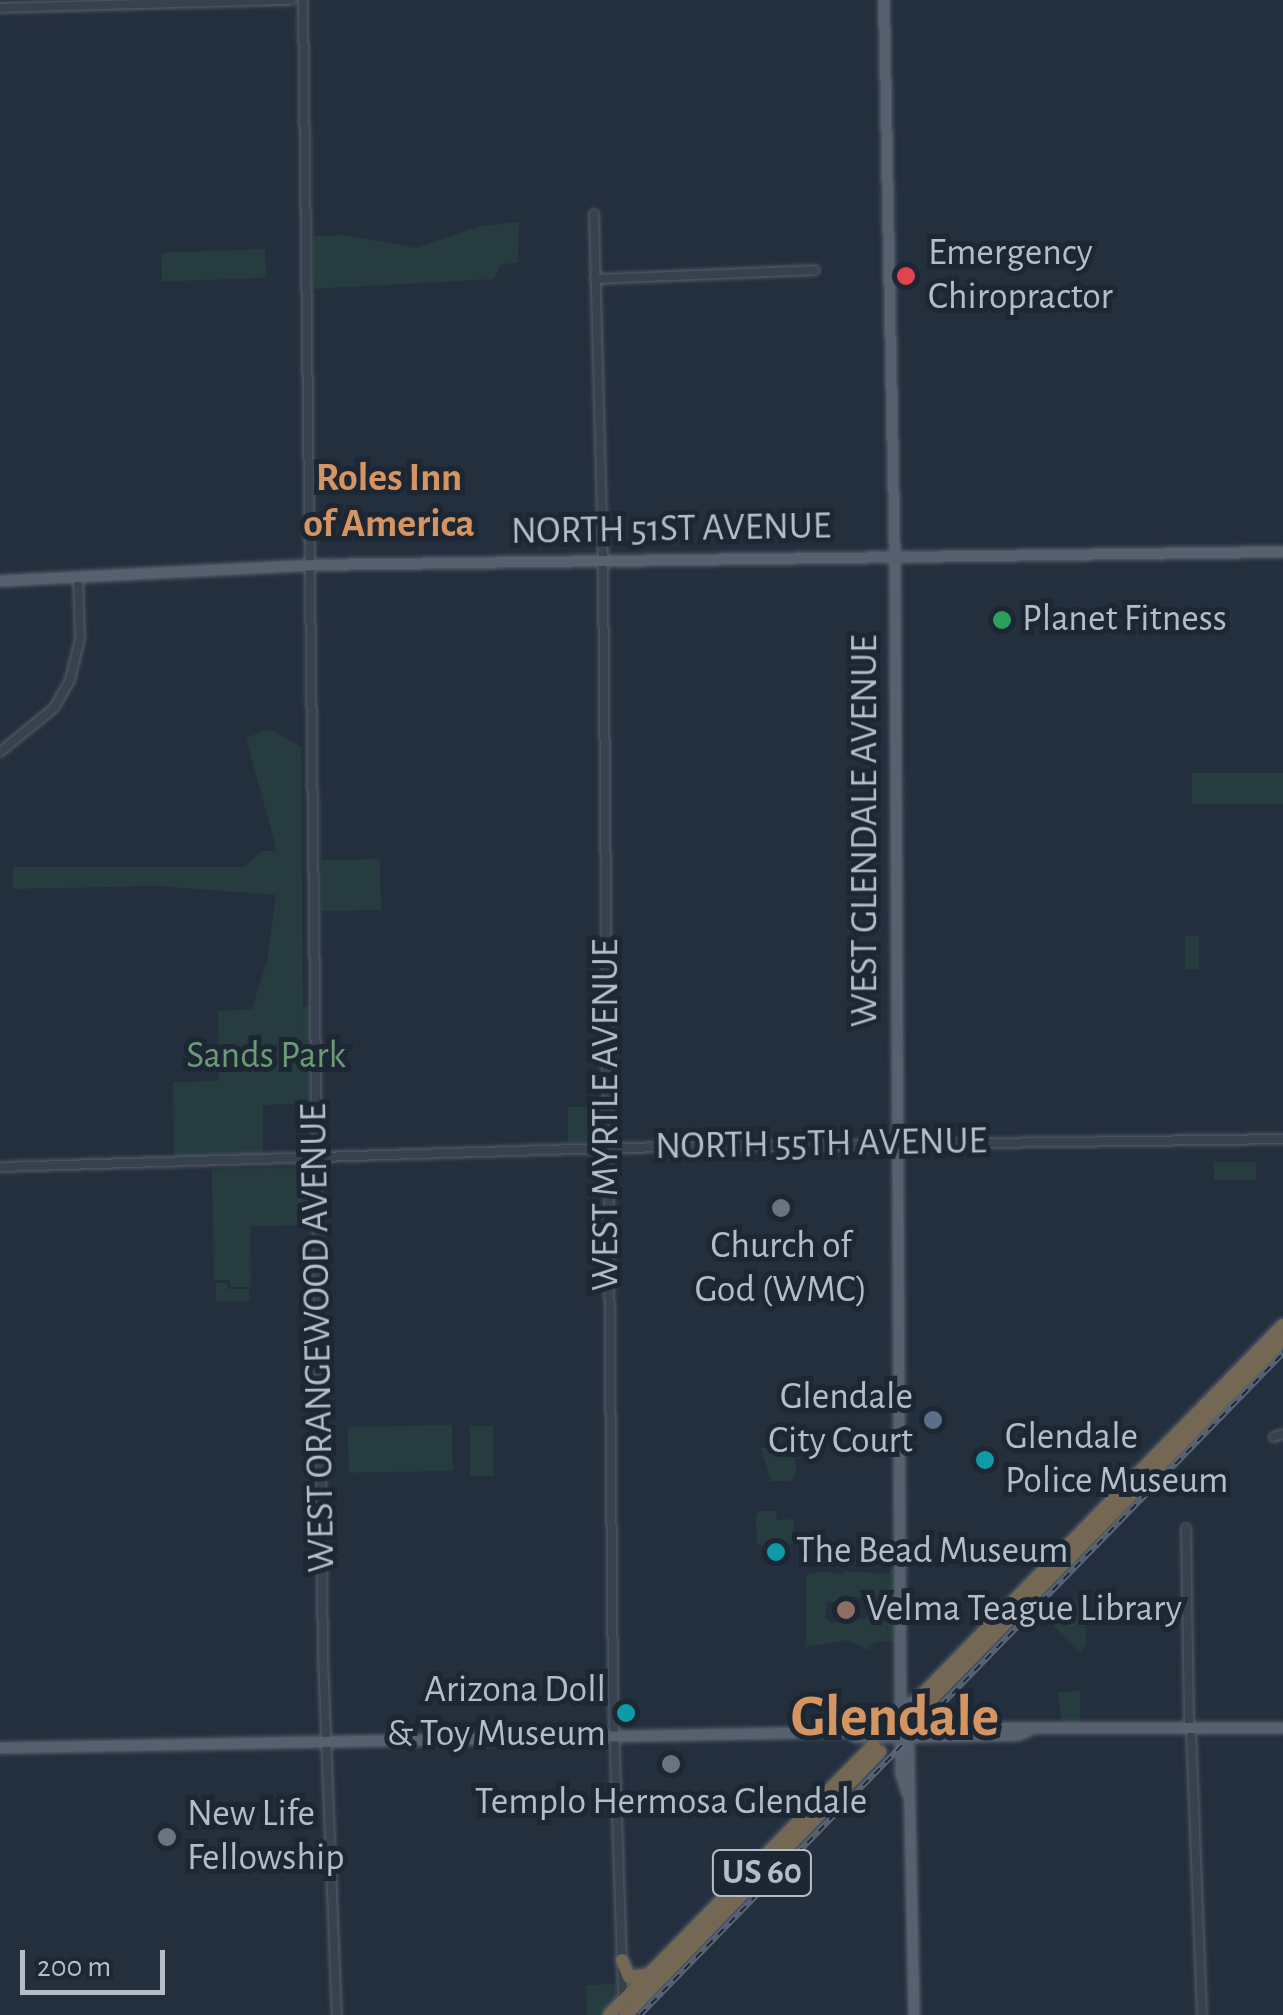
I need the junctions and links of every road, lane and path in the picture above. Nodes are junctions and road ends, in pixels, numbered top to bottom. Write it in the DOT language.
graph roads {
  1 [pos="292,0"];
  2 [pos="303,0"];
  3 [pos="884,0"];
  4 [pos="0,8"];
  5 [pos="594,214"];
  6 [pos="815,270"];
  7 [pos="595,279"];
  8 [pos="1283,552"];
  9 [pos="894,558"];
  10 [pos="602,561"];
  11 [pos="311,565"];
  12 [pos="78,577"];
  13 [pos="0,581"];
  14 [pos="0,752"];
  15 [pos="1283,1139"];
  16 [pos="898,1143"];
  17 [pos="608,1148"];
  18 [pos="316,1158"];
  19 [pos="0,1167"];
  20 [pos="1283,1325"];
  21 [pos="1283,1340"];
  22 [pos="1186,1528"];
  23 [pos="904,1662"];
  24 [pos="916,1704"];
  25 [pos="948,1728"];
  26 [pos="1283,1728"];
  27 [pos="1190,1729"];
  28 [pos="1028,1731"];
  29 [pos="905,1732"];
  30 [pos="614,1737"];
  31 [pos="326,1741"];
  32 [pos="0,1748"];
  33 [pos="622,1960"];
  34 [pos="648,1974"];
  35 [pos="625,2010"];
  36 [pos="336,2015"];
  37 [pos="609,2015"];
  38 [pos="914,2015"];
  39 [pos="1202,2015"];
  1 -- 4 [label="street"];
  2 -- 11 [label="street, WEST ORANGEWOOD AVENUE"];
  3 -- 9 [label="main road, WEST GLENDALE AVENUE"];
  5 -- 7 [label="street, WEST MYRTLE AVENUE"];
  6 -- 7 [label="street"];
  7 -- 10 [label="street, WEST MYRTLE AVENUE"];
  8 -- 9 [label="main road, NORTH 51ST AVENUE"];
  9 -- 10 [label="main road, NORTH 51ST AVENUE"];
  9 -- 16 [label="main road, WEST GLENDALE AVENUE"];
  10 -- 11 [label="main road, NORTH 51ST AVENUE"];
  10 -- 17 [label="street, WEST MYRTLE AVENUE"];
  11 -- 12 [label="main road, NORTH 51ST AVENUE"];
  11 -- 18 [label="street, WEST ORANGEWOOD AVENUE"];
  12 -- 13 [label="main road, NORTH 51ST AVENUE"];
  12 -- 14 [label="street"];
  15 -- 16 [label="street, NORTH 55TH AVENUE"];
  16 -- 17 [label="street, NORTH 55TH AVENUE"];
  16 -- 23 [label="main road, WEST GLENDALE AVENUE"];
  17 -- 18 [label="street, NORTH 55TH AVENUE"];
  17 -- 30 [label="street, WEST MYRTLE AVENUE"];
  18 -- 19 [label="street, NORTH 55TH AVENUE"];
  18 -- 31 [label="street, WEST ORANGEWOOD AVENUE"];
  20 -- 24 [label="highway"];
  21 -- 24 [label="highway"];
  22 -- 27 [label="street"];
  23 -- 24 [label="main road, WEST GLENDALE AVENUE"];
  23 -- 29 [label="main road, WEST GLENDALE AVENUE"];
  24 -- 25 [label="main road"];
  24 -- 29 [label="main road, WEST GLENDALE AVENUE"];
  25 -- 28 [label="main road"];
  25 -- 29 [label="main road"];
  26 -- 27 [label="main road"];
  27 -- 28 [label="main road"];
  27 -- 39 [label="street"];
  28 -- 29 [label="main road"];
  29 -- 30 [label="main road"];
  29 -- 38 [label="main road, WEST GLENDALE AVENUE"];
  30 -- 31 [label="main road"];
  30 -- 33 [label="street, WEST MYRTLE AVENUE"];
  31 -- 32 [label="main road"];
  31 -- 36 [label="street, WEST ORANGEWOOD AVENUE"];
  33 -- 34 [label="highway"];
  33 -- 35 [label="street, WEST MYRTLE AVENUE"];
  34 -- 35 [label="highway, US 60"];
  34 -- 35 [label="highway, US 60"];
  35 -- 37 [label="highway, US 60"];
}
